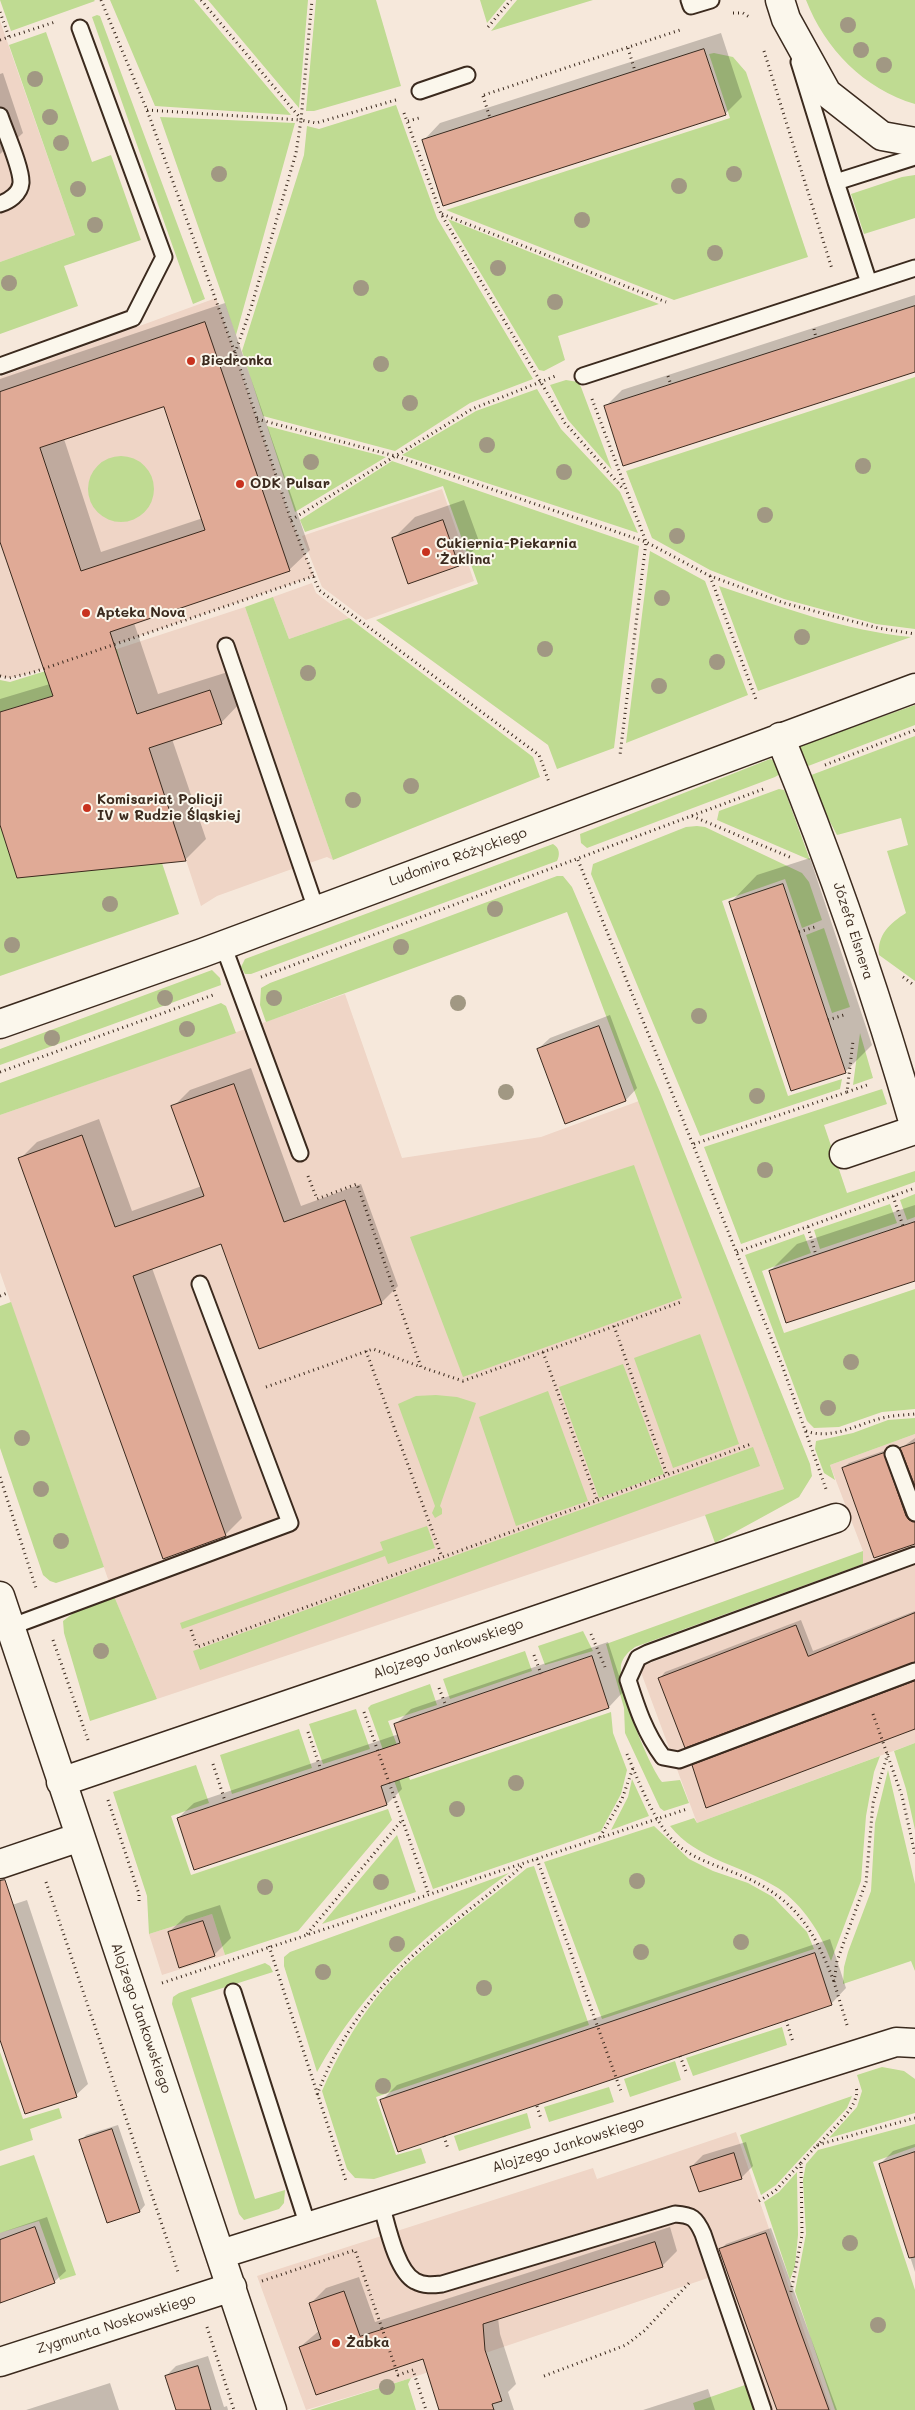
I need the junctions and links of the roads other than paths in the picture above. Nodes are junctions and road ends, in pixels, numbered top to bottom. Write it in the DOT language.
graph roads {
  1 [pos="689,0"];
  2 [pos="711,0"];
  3 [pos="783,10"];
  4 [pos="80,28"];
  5 [pos="467,75"];
  6 [pos="420,90"];
  7 [pos="0,116"];
  8 [pos="915,142"];
  9 [pos="915,157"];
  10 [pos="836,182"];
  11 [pos="0,204"];
  12 [pos="915,268"];
  13 [pos="869,283"];
  14 [pos="0,366"];
  15 [pos="583,376"];
  16 [pos="226,646"];
  17 [pos="915,688"];
  18 [pos="780,737"];
  19 [pos="316,909"];
  20 [pos="223,945"];
  21 [pos="0,1024"];
  22 [pos="915,1129"];
  23 [pos="300,1153"];
  24 [pos="844,1154"];
  25 [pos="200,1284"];
  26 [pos="893,1454"];
  27 [pos="915,1513"];
  28 [pos="836,1518"];
  29 [pos="915,1555"];
  30 [pos="0,1596"];
  31 [pos="10,1628"];
  32 [pos="915,1671"];
  33 [pos="61,1782"];
  34 [pos="80,1837"];
  35 [pos="0,1864"];
  36 [pos="233,1992"];
  37 [pos="915,2044"];
  38 [pos="381,2204"];
  39 [pos="308,2226"];
  40 [pos="221,2254"];
  41 [pos="232,2287"];
  42 [pos="0,2362"];
  43 [pos="272,2410"];
  44 [pos="763,2410"];
  1 -- 2 [label="lane"];
  3 -- 8 [label="street"];
  3 -- 10 [label="lane"];
  4 -- 14 [label="lane"];
  5 -- 6 [label="lane"];
  7 -- 11 [label="lane"];
  9 -- 10 [label="lane"];
  10 -- 13 [label="lane"];
  12 -- 13 [label="lane"];
  13 -- 15 [label="lane"];
  16 -- 19 [label="lane"];
  17 -- 18 [label="street, Ludomira Różyckiego"];
  18 -- 19 [label="street, Ludomira Różyckiego"];
  18 -- 22 [label="street, Józefa Elsnera"];
  19 -- 20 [label="street, Ludomira Różyckiego"];
  20 -- 21 [label="street, Ludomira Różyckiego"];
  20 -- 23 [label="lane"];
  22 -- 24 [label="street, Józefa Elsnera"];
  25 -- 31 [label="lane"];
  26 -- 27 [label="lane"];
  28 -- 33 [label="street, Alojzego Jankowskiego"];
  29 -- 32 [label="lane"];
  30 -- 31 [label="street, Alojzego Jankowskiego"];
  31 -- 33 [label="street, Alojzego Jankowskiego"];
  33 -- 34 [label="street, Alojzego Jankowskiego"];
  34 -- 35 [label="street"];
  34 -- 40 [label="street, Alojzego Jankowskiego"];
  36 -- 39 [label="lane"];
  37 -- 38 [label="street, Alojzego Jankowskiego"];
  38 -- 39 [label="street, Alojzego Jankowskiego"];
  38 -- 44 [label="lane"];
  39 -- 40 [label="street, Alojzego Jankowskiego"];
  40 -- 41 [label="street, Alojzego Jankowskiego"];
  41 -- 42 [label="street, Zygmunta Noskowskiego"];
  41 -- 43 [label="street, Alojzego Jankowskiego"];
}
